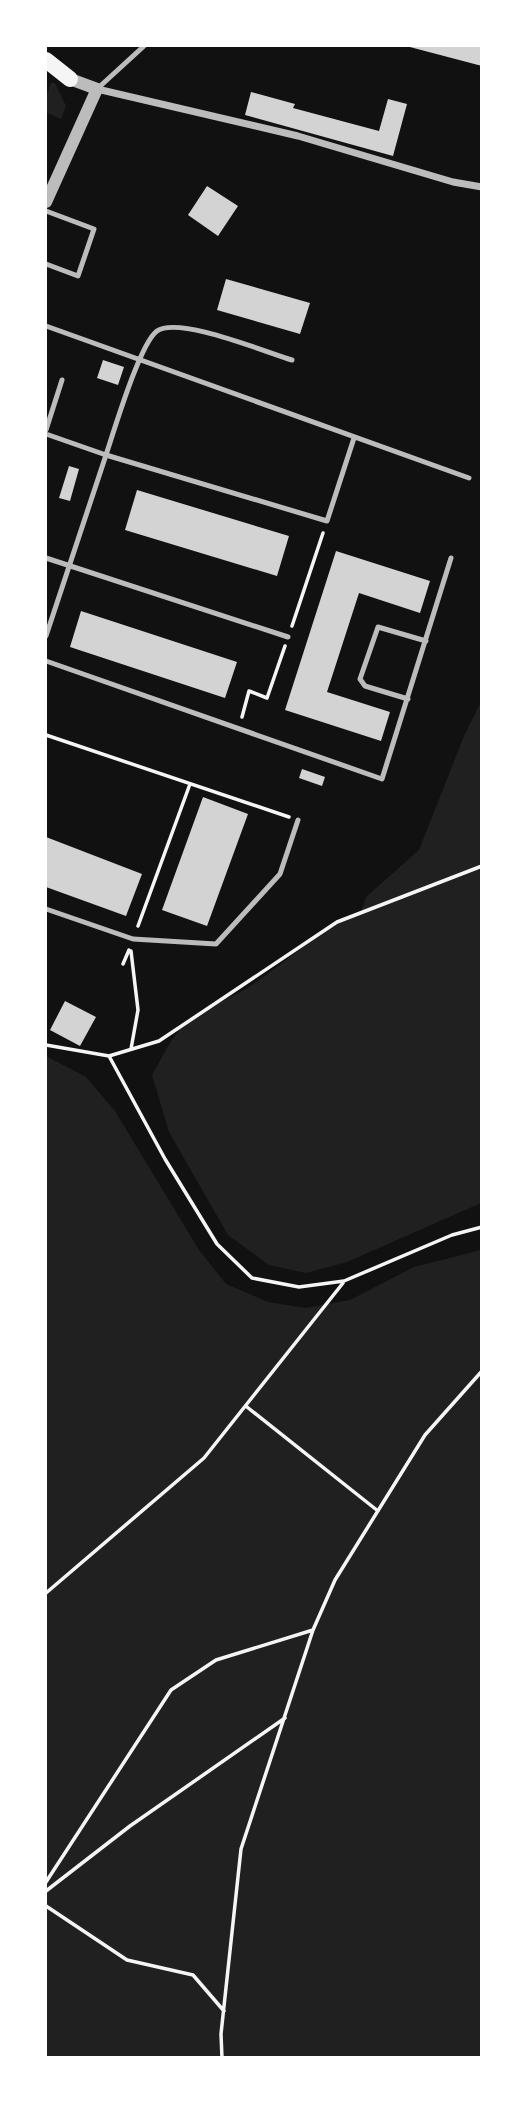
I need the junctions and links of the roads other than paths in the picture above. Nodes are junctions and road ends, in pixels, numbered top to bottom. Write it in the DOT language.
graph roads {
  1 [pos="144,46"];
  2 [pos="46,60"];
  3 [pos="46,73"];
  4 [pos="70,79"];
  5 [pos="97,89"];
  6 [pos="481,187"];
  7 [pos="46,202"];
  8 [pos="46,211"];
  9 [pos="46,264"];
  10 [pos="46,326"];
  11 [pos="140,360"];
  12 [pos="292,360"];
  13 [pos="62,380"];
  14 [pos="46,432"];
  15 [pos="354,438"];
  16 [pos="106,455"];
  17 [pos="468,478"];
  18 [pos="46,558"];
  19 [pos="452,558"];
  20 [pos="69,567"];
  21 [pos="46,636"];
  22 [pos="288,637"];
  23 [pos="426,641"];
  24 [pos="46,661"];
  25 [pos="408,699"];
  26 [pos="298,820"];
  27 [pos="46,909"];
  1 -- 5 [label="lane"];
  2 -- 4 [label="highway"];
  3 -- 4 [label="highway"];
  4 -- 5 [label="street"];
  5 -- 6 [label="street"];
  5 -- 7 [label="street"];
  8 -- 9 [label="lane"];
  10 -- 11 [label="lane"];
  11 -- 12 [label="lane"];
  11 -- 15 [label="lane"];
  11 -- 16 [label="lane"];
  13 -- 14 [label="lane"];
  14 -- 16 [label="lane"];
  15 -- 16 [label="lane"];
  15 -- 17 [label="lane"];
  16 -- 20 [label="lane"];
  18 -- 20 [label="lane"];
  19 -- 23 [label="lane"];
  20 -- 21 [label="lane"];
  20 -- 22 [label="lane"];
  23 -- 25 [label="lane"];
  23 -- 25 [label="lane"];
  24 -- 25 [label="lane"];
  26 -- 27 [label="lane"];
}
